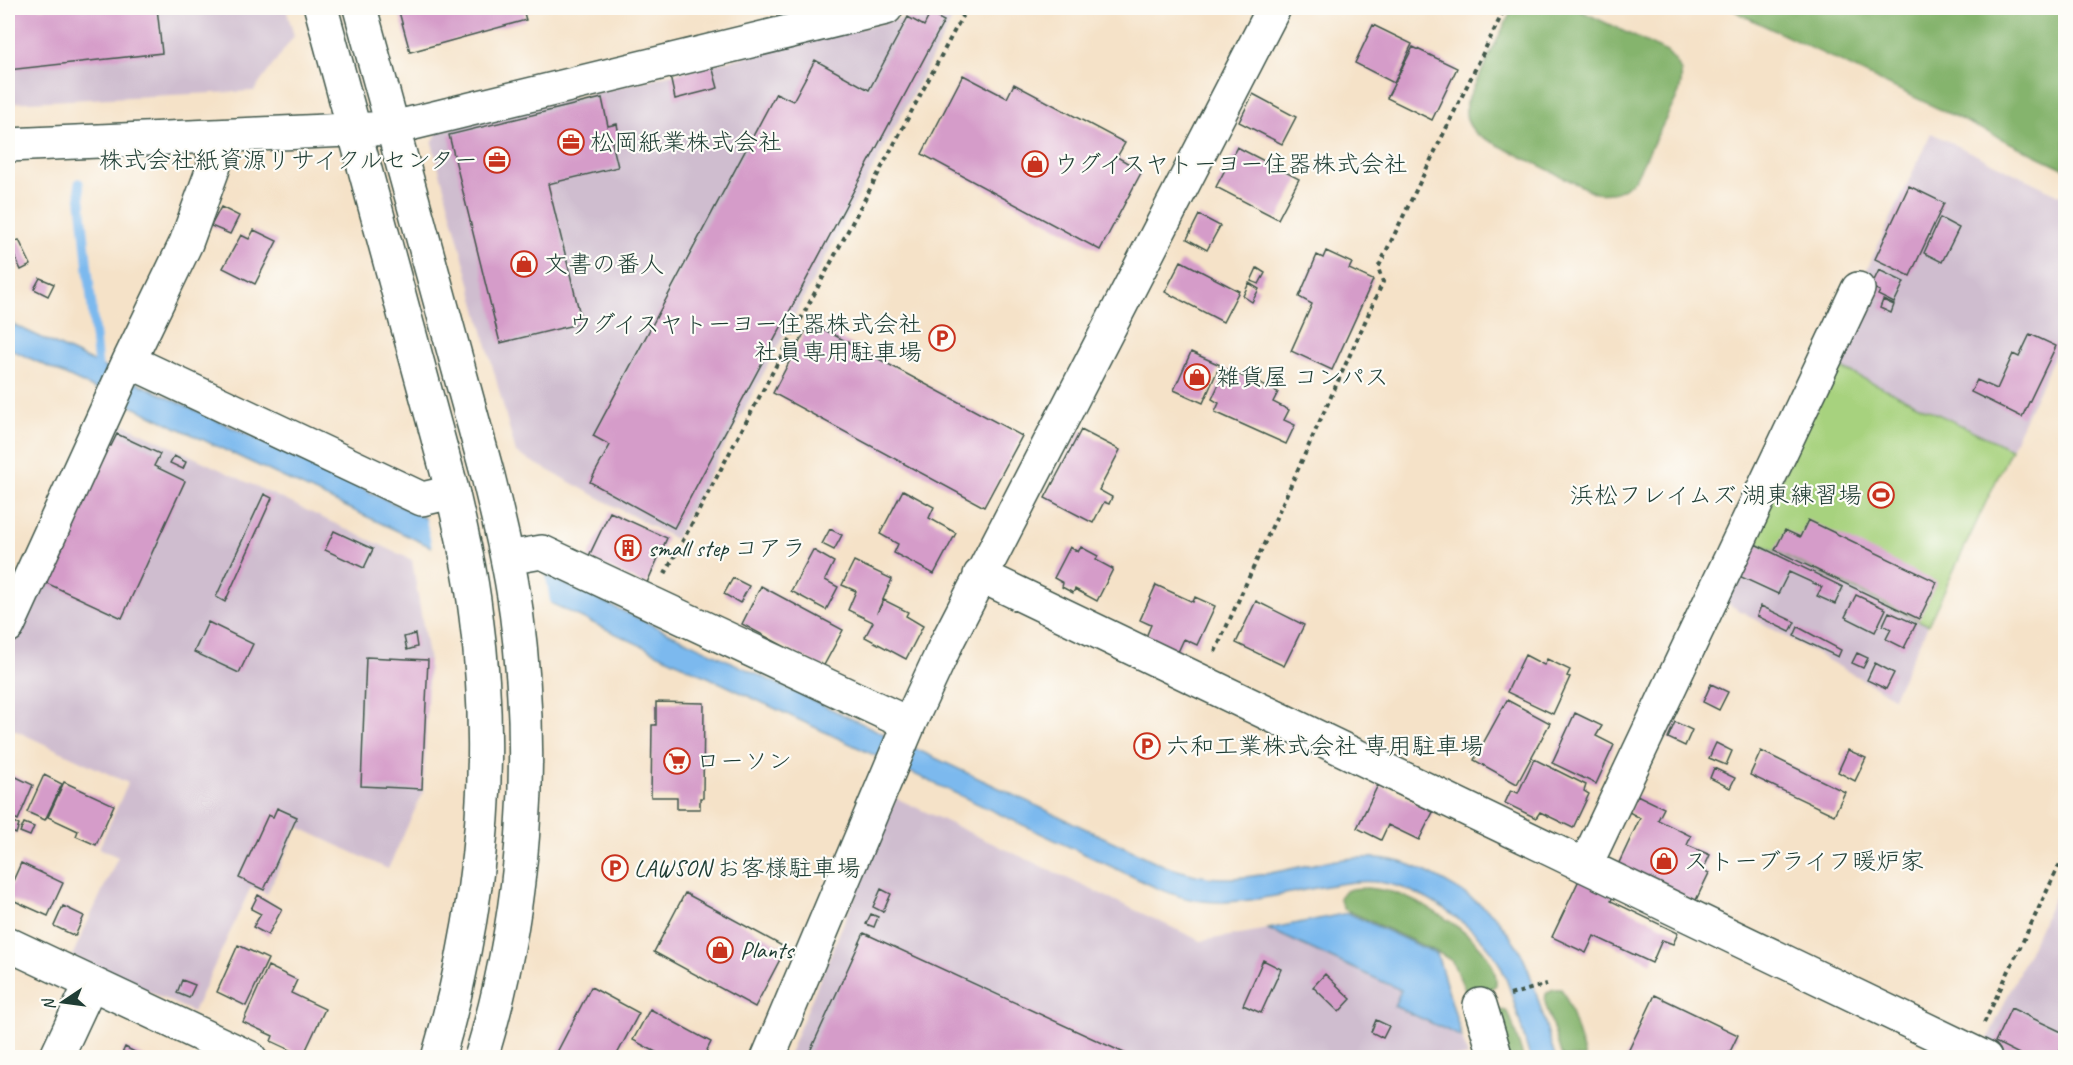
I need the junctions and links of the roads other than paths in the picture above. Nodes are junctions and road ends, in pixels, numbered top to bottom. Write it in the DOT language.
graph roads {
  1 [pos="321,8"];
  2 [pos="360,8"];
  3 [pos="886,8"];
  4 [pos="1274,8"];
  5 [pos="393,128"];
  6 [pos="354,130"];
  7 [pos="213,136"];
  8 [pos="8,145"];
  9 [pos="1858,289"];
  10 [pos="128,363"];
  11 [pos="452,492"];
  12 [pos="512,552"];
  13 [pos="980,575"];
  14 [pos="8,626"];
  15 [pos="907,729"];
  16 [pos="1585,866"];
  17 [pos="8,944"];
  18 [pos="91,983"];
  19 [pos="1490,1002"];
  20 [pos="1975,1055"];
  21 [pos="56,1058"];
  22 [pos="250,1058"];
  23 [pos="438,1058"];
  24 [pos="481,1058"];
  25 [pos="768,1058"];
  26 [pos="1496,1058"];
  1 -- 6 [label="street"];
  2 -- 5 [label="street"];
  3 -- 5 [label="street"];
  4 -- 13 [label="street"];
  5 -- 6 [label="street"];
  5 -- 12 [label="street"];
  6 -- 7 [label="street"];
  6 -- 11 [label="street"];
  7 -- 8 [label="street"];
  7 -- 10 [label="street"];
  9 -- 16 [label="street"];
  10 -- 11 [label="street"];
  10 -- 14 [label="street"];
  11 -- 23 [label="street"];
  12 -- 15 [label="street"];
  12 -- 24 [label="street"];
  13 -- 15 [label="street"];
  13 -- 16 [label="street"];
  15 -- 25 [label="street"];
  16 -- 20 [label="street"];
  17 -- 18 [label="street"];
  18 -- 21 [label="street"];
  18 -- 22 [label="street"];
  19 -- 26 [label="street"];
}
